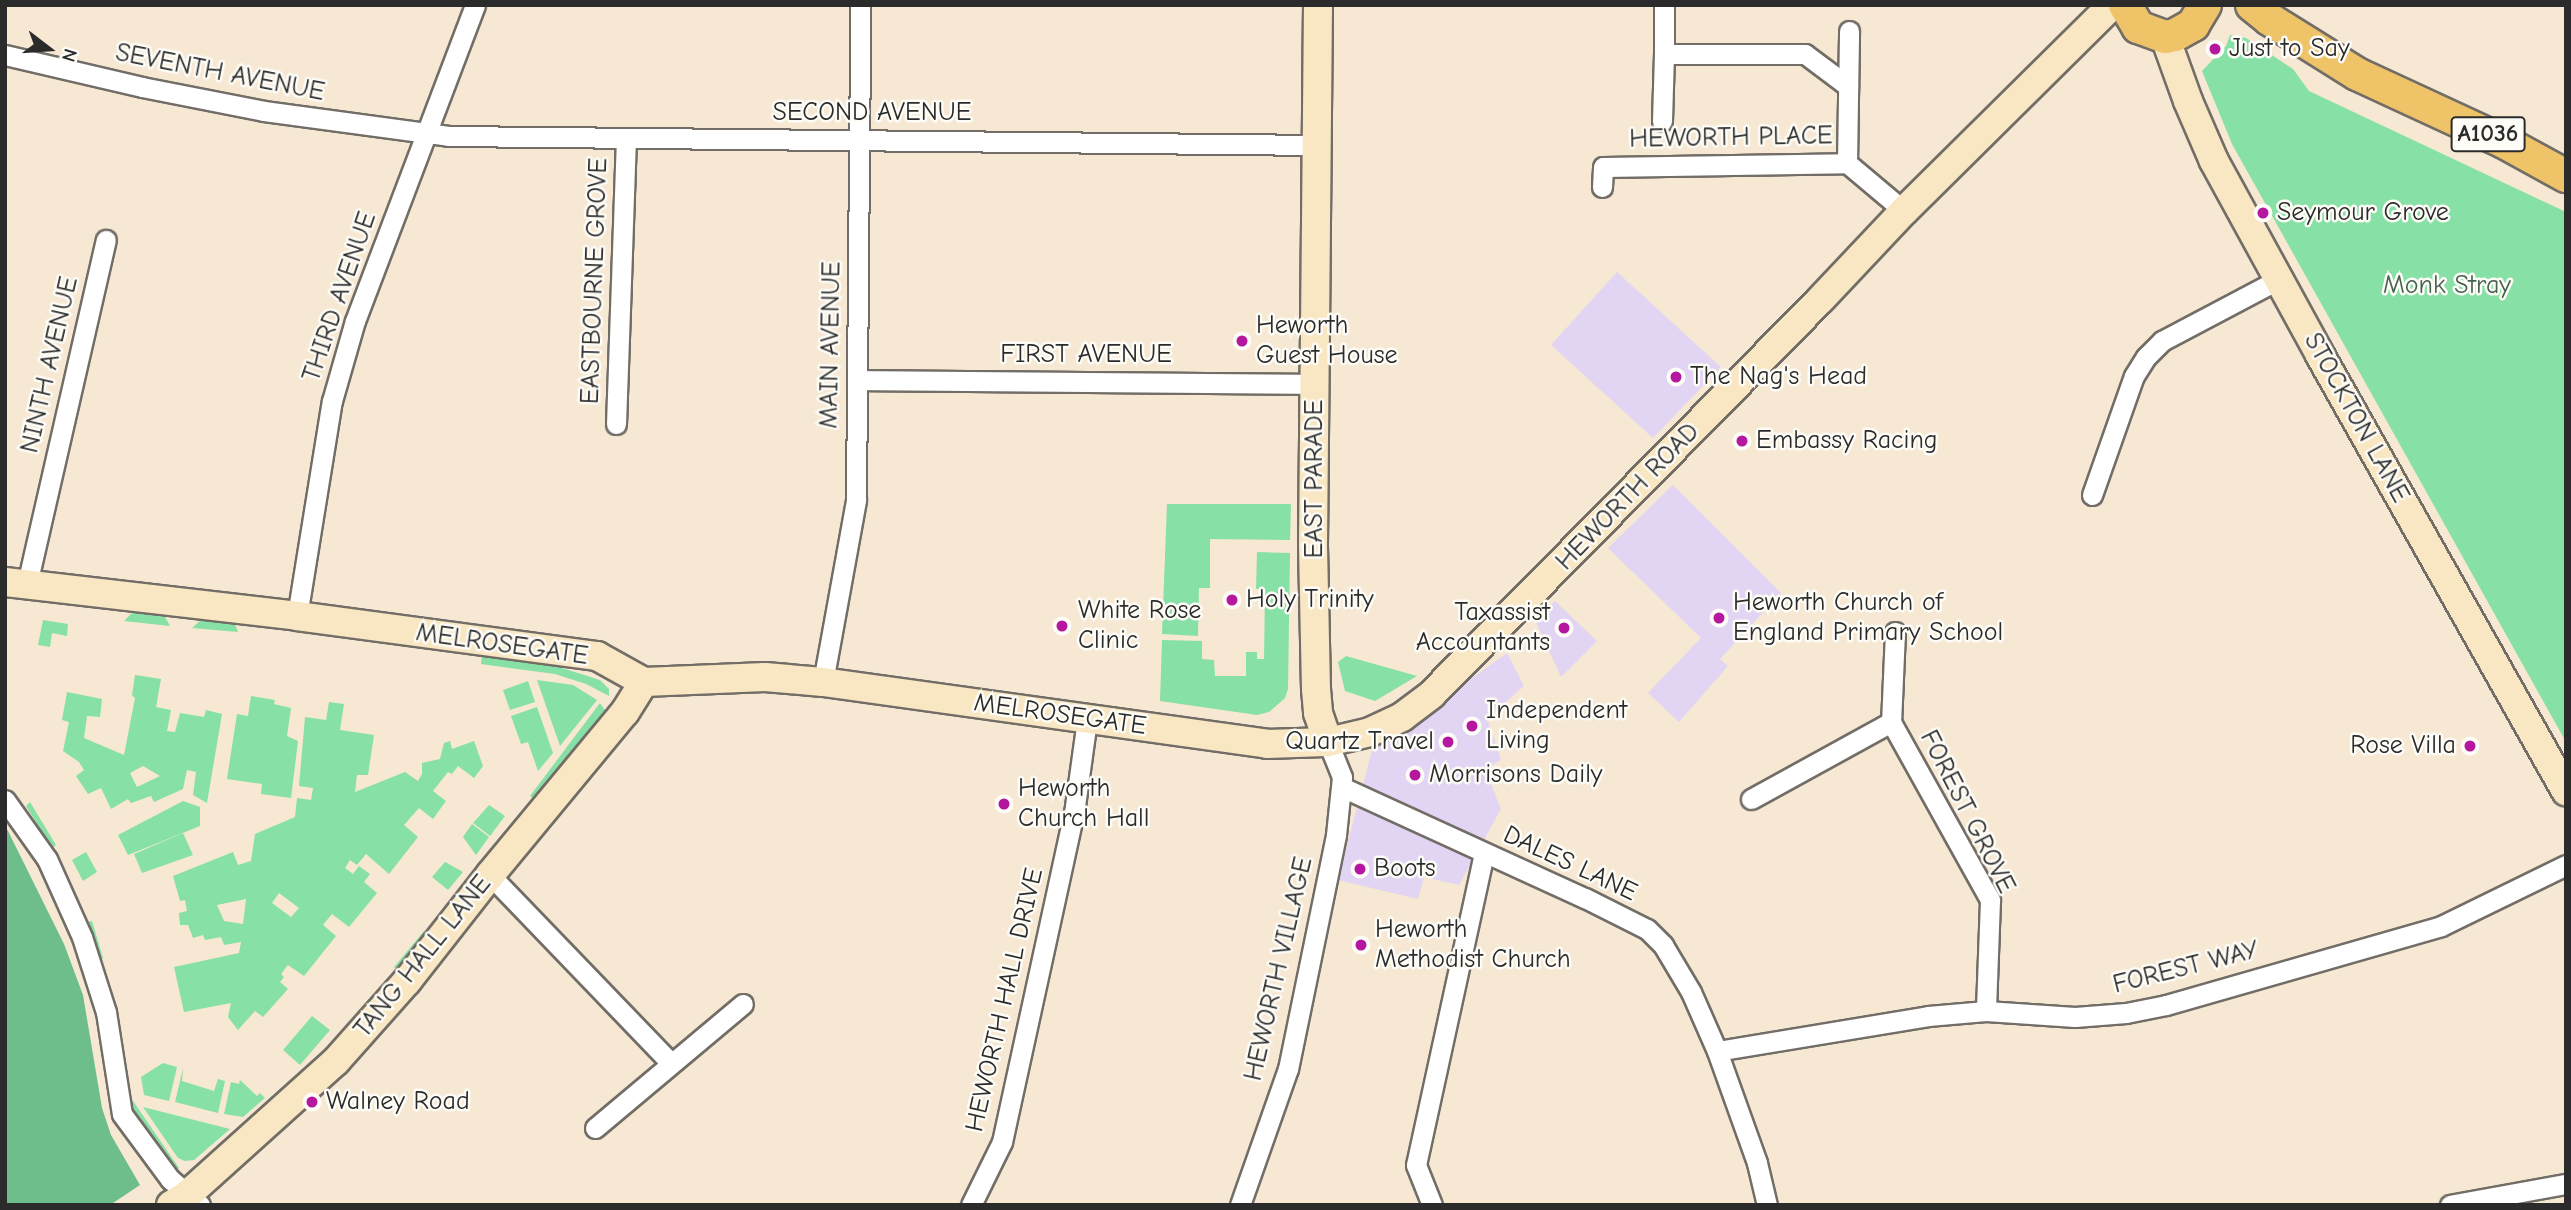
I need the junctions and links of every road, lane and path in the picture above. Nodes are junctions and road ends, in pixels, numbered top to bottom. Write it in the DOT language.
graph roads {
  1 [pos="475,5"];
  2 [pos="860,5"];
  3 [pos="1318,5"];
  4 [pos="1664,5"];
  5 [pos="2112,5"];
  6 [pos="2202,11"];
  7 [pos="2260,12"];
  8 [pos="2143,23"];
  9 [pos="1849,31"];
  10 [pos="2080,37"];
  11 [pos="1664,54"];
  12 [pos="5,55"];
  13 [pos="1848,86"];
  14 [pos="1662,121"];
  15 [pos="426,134"];
  16 [pos="860,138"];
  17 [pos="626,140"];
  18 [pos="1317,145"];
  19 [pos="1847,163"];
  20 [pos="2566,176"];
  21 [pos="1602,187"];
  22 [pos="1904,211"];
  23 [pos="106,240"];
  24 [pos="2278,279"];
  25 [pos="857,380"];
  26 [pos="1316,384"];
  27 [pos="616,424"];
  28 [pos="2092,495"];
  29 [pos="16,583"];
  30 [pos="297,616"];
  31 [pos="1895,632"];
  32 [pos="644,682"];
  33 [pos="823,682"];
  34 [pos="1087,719"];
  35 [pos="1891,722"];
  36 [pos="1328,742"];
  37 [pos="1342,787"];
  38 [pos="2566,790"];
  39 [pos="1751,799"];
  40 [pos="5,800"];
  41 [pos="1484,854"];
  42 [pos="2566,865"];
  43 [pos="490,875"];
  44 [pos="743,1004"];
  45 [pos="1986,1011"];
  46 [pos="1717,1051"];
  47 [pos="671,1063"];
  48 [pos="595,1128"];
  49 [pos="2566,1184"];
  50 [pos="186,1202"];
  51 [pos="971,1205"];
  52 [pos="1240,1205"];
  53 [pos="1432,1205"];
  54 [pos="1767,1205"];
  55 [pos="2450,1205"];
  1 -- 15 [label="street, THIRD AVENUE"];
  2 -- 16 [label="street, MAIN AVENUE"];
  3 -- 18 [label="street, EAST PARADE"];
  4 -- 11 [label="street"];
  5 -- 10 [label="street, HEWORTH ROAD"];
  6 -- 7 [label="main road, A1036"];
  6 -- 8 [label="main road, A1036"];
  7 -- 20 [label="main road, A1036"];
  8 -- 10 [label="street"];
  8 -- 24 [label="street, STOCKTON LANE"];
  9 -- 13 [label="street"];
  10 -- 22 [label="street, HEWORTH ROAD"];
  11 -- 13 [label="street"];
  11 -- 14 [label="street"];
  12 -- 15 [label="street, SEVENTH AVENUE"];
  13 -- 19 [label="street"];
  15 -- 17 [label="street, SECOND AVENUE"];
  15 -- 30 [label="street, THIRD AVENUE"];
  16 -- 17 [label="street, SECOND AVENUE"];
  16 -- 18 [label="street, SECOND AVENUE"];
  16 -- 25 [label="street, MAIN AVENUE"];
  17 -- 27 [label="street, EASTBOURNE GROVE"];
  18 -- 26 [label="street, EAST PARADE"];
  19 -- 21 [label="street, HEWORTH PLACE"];
  19 -- 22 [label="street, HEWORTH PLACE"];
  22 -- 36 [label="street, HEWORTH ROAD"];
  23 -- 29 [label="street, NINTH AVENUE"];
  24 -- 28 [label="street"];
  24 -- 38 [label="street, STOCKTON LANE"];
  25 -- 26 [label="street, FIRST AVENUE"];
  25 -- 33 [label="street, MAIN AVENUE"];
  26 -- 36 [label="street, EAST PARADE"];
  29 -- 30 [label="street, MELROSEGATE"];
  30 -- 32 [label="street, MELROSEGATE"];
  31 -- 35 [label="street, FOREST GROVE"];
  32 -- 33 [label="street, MELROSEGATE"];
  32 -- 43 [label="street, TANG HALL LANE"];
  33 -- 34 [label="street, MELROSEGATE"];
  34 -- 36 [label="street, MELROSEGATE"];
  34 -- 51 [label="street, HEWORTH HALL DRIVE"];
  35 -- 39 [label="street, FOREST GROVE"];
  35 -- 45 [label="street, FOREST GROVE"];
  36 -- 37 [label="street, HEWORTH VILLAGE"];
  37 -- 41 [label="street, DALES LANE"];
  37 -- 52 [label="street, HEWORTH VILLAGE"];
  40 -- 50 [label="street"];
  41 -- 46 [label="street, DALES LANE"];
  41 -- 53 [label="street"];
  42 -- 45 [label="street, FOREST WAY"];
  43 -- 47 [label="street"];
  43 -- 50 [label="street, TANG HALL LANE"];
  44 -- 47 [label="street"];
  45 -- 46 [label="street, FOREST WAY"];
  46 -- 54 [label="street, DALES LANE"];
  47 -- 48 [label="street"];
  49 -- 55 [label="street"];
}
